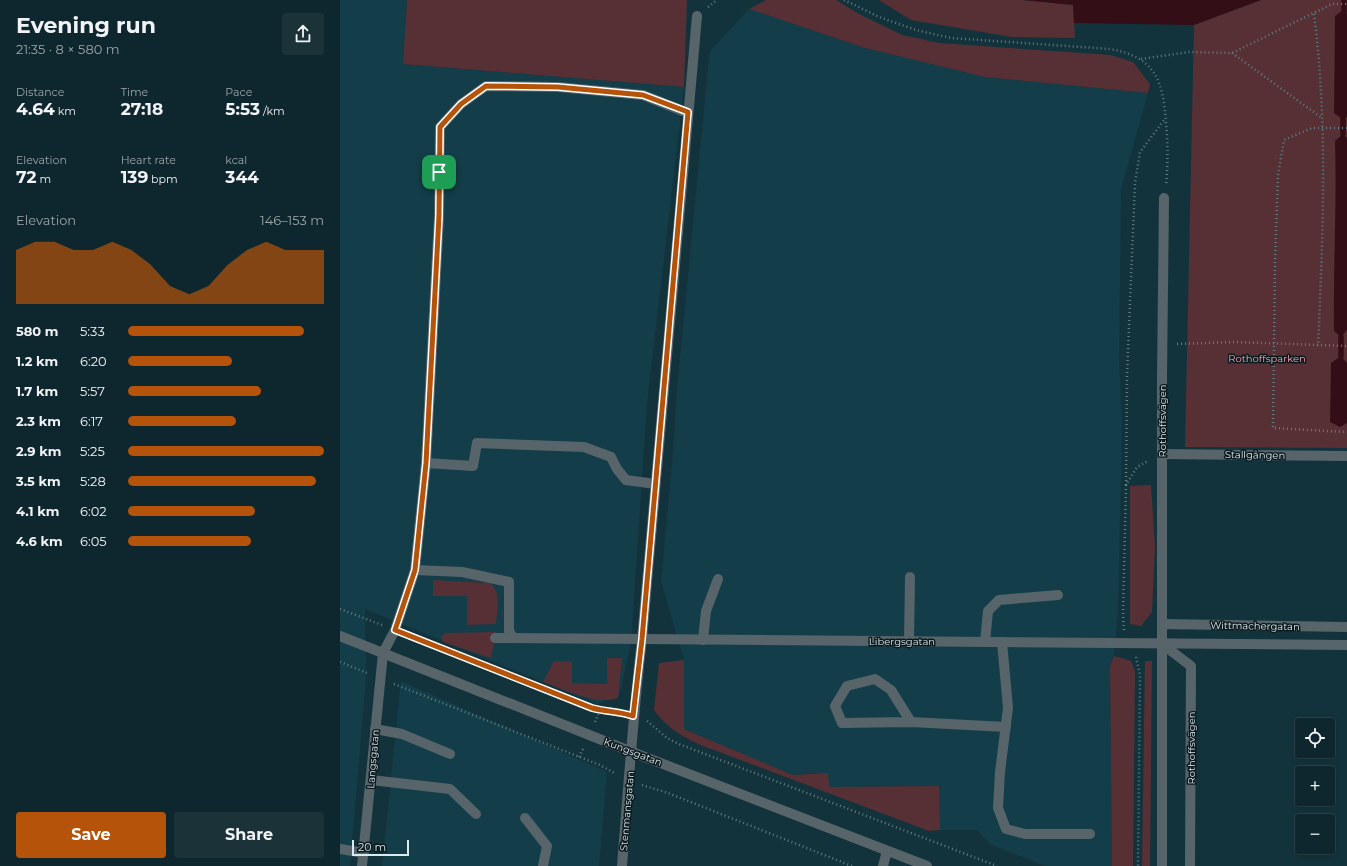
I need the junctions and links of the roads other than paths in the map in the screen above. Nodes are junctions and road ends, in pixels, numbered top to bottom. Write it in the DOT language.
graph roads {
  1 [pos="697,16"];
  2 [pos="688,112"];
  3 [pos="1164,198"];
  4 [pos="1162,454"];
  5 [pos="1347,456"];
  6 [pos="426,463"];
  7 [pos="655,484"];
  8 [pos="415,570"];
  9 [pos="910,577"];
  10 [pos="718,579"];
  11 [pos="1058,595"];
  12 [pos="1162,624"];
  13 [pos="1347,627"];
  14 [pos="340,636"];
  15 [pos="495,638"];
  16 [pos="512,638"];
  17 [pos="642,639"];
  18 [pos="703,640"];
  19 [pos="909,641"];
  20 [pos="985,642"];
  21 [pos="1002,642"];
  22 [pos="1162,644"];
  23 [pos="1346,645"];
  24 [pos="383,653"];
  25 [pos="911,722"];
  26 [pos="1006,727"];
  27 [pos="376,729"];
  28 [pos="632,752"];
  29 [pos="450,754"];
  30 [pos="371,780"];
  31 [pos="476,814"];
  32 [pos="526,818"];
  33 [pos="1090,834"];
  34 [pos="340,849"];
  35 [pos="887,851"];
  36 [pos="364,853"];
  37 [pos="362,866"];
  38 [pos="543,866"];
  39 [pos="622,866"];
  40 [pos="883,866"];
  41 [pos="927,866"];
  42 [pos="1162,866"];
  43 [pos="1190,866"];
  1 -- 2 [label="street, Stenmansgatan"];
  2 -- 6 [label="street"];
  2 -- 7 [label="street, Stenmansgatan"];
  3 -- 4 [label="street, Rothoffsvägen"];
  4 -- 5 [label="street, Stallgången"];
  4 -- 12 [label="street, Rothoffsvägen"];
  6 -- 7 [label="street"];
  6 -- 8 [label="street"];
  7 -- 17 [label="street, Stenmansgatan"];
  8 -- 16 [label="street"];
  8 -- 24 [label="street"];
  9 -- 19 [label="street"];
  10 -- 18 [label="street"];
  11 -- 20 [label="street"];
  12 -- 13 [label="street, Wittmachergatan"];
  12 -- 22 [label="street, Rothoffsvägen"];
  14 -- 24 [label="street, Kungsgatan"];
  15 -- 16 [label="street, Libergsgatan"];
  16 -- 17 [label="street, Libergsgatan"];
  17 -- 18 [label="street, Libergsgatan"];
  17 -- 28 [label="street, Stenmansgatan"];
  18 -- 19 [label="street, Libergsgatan"];
  19 -- 20 [label="street, Libergsgatan"];
  20 -- 21 [label="street, Libergsgatan"];
  21 -- 22 [label="street, Libergsgatan"];
  21 -- 26 [label="street"];
  22 -- 23 [label="street, Wittmachergatan"];
  22 -- 42 [label="street, Rothoffsvägen"];
  22 -- 43 [label="street, Rothoffsvägen"];
  24 -- 27 [label="street, Langsgatan"];
  24 -- 28 [label="street, Kungsgatan"];
  25 -- 25 [label="street"];
  25 -- 26 [label="street"];
  26 -- 33 [label="street"];
  27 -- 29 [label="street"];
  27 -- 30 [label="street, Langsgatan"];
  28 -- 35 [label="street, Kungsgatan"];
  28 -- 39 [label="street, Stenmansgatan"];
  30 -- 31 [label="street"];
  30 -- 36 [label="street, Langsgatan"];
  32 -- 38 [label="street"];
  34 -- 36 [label="street"];
  35 -- 40 [label="street"];
  35 -- 41 [label="street, Kungsgatan"];
  36 -- 37 [label="street, Langsgatan"];
}
